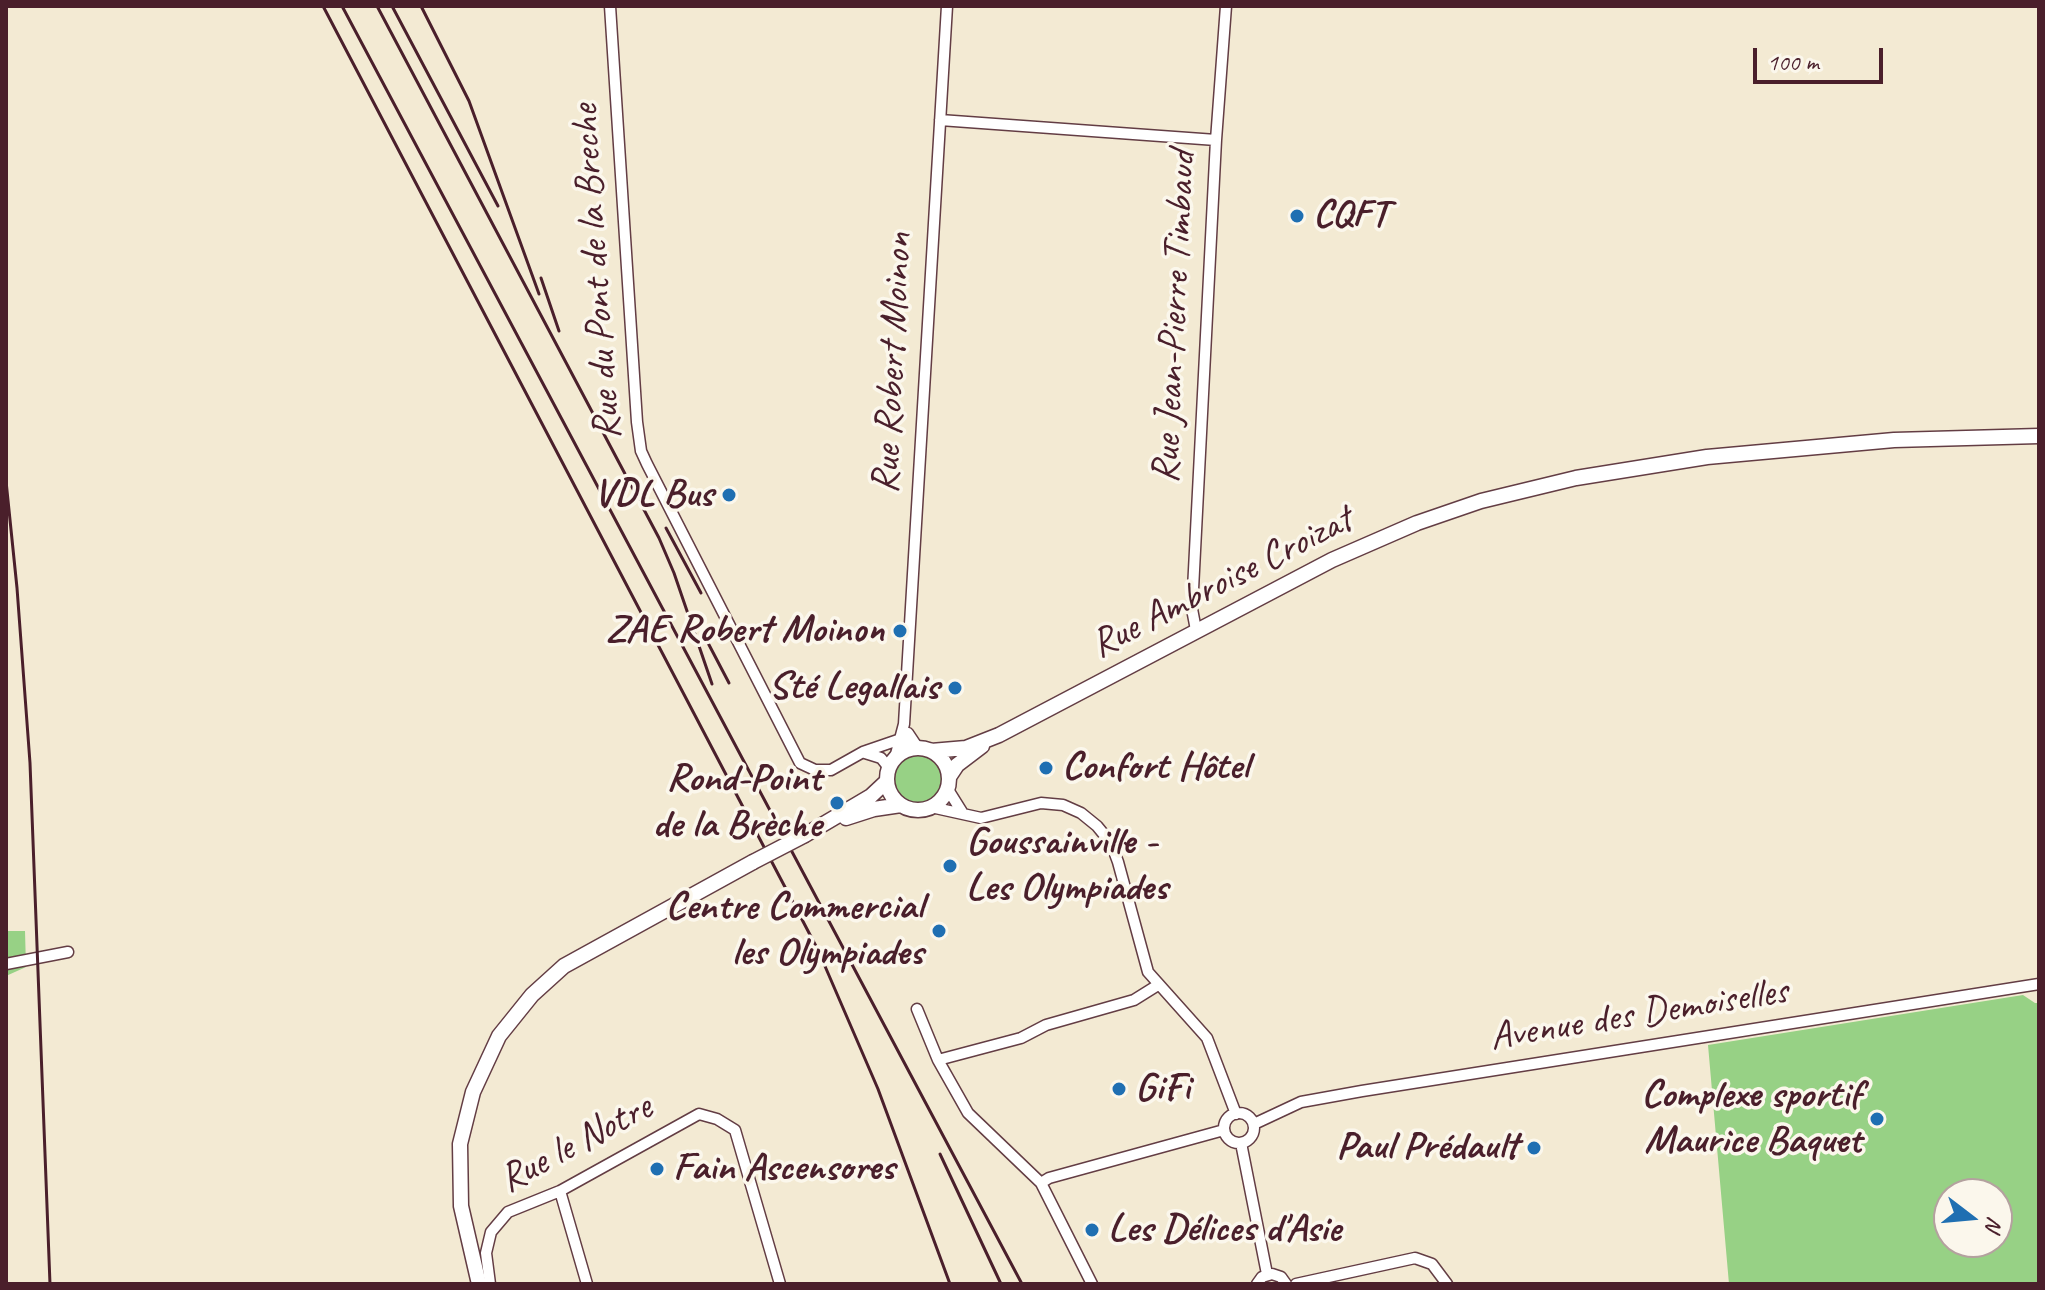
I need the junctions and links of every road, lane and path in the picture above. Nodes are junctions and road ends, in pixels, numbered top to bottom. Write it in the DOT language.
graph roads {
  1 [pos="610,6"];
  2 [pos="947,6"];
  3 [pos="1226,6"];
  4 [pos="940,120"];
  5 [pos="1216,140"];
  6 [pos="2039,436"];
  7 [pos="1196,630"];
  8 [pos="999,735"];
  9 [pos="914,745"];
  10 [pos="863,752"];
  11 [pos="890,769"];
  12 [pos="948,782"];
  13 [pos="901,805"];
  14 [pos="931,807"];
  15 [pos="962,812"];
  16 [pos="820,827"];
  17 [pos="68,952"];
  18 [pos="6,964"];
  19 [pos="2039,984"];
  20 [pos="1158,985"];
  21 [pos="917,1009"];
  22 [pos="938,1060"];
  23 [pos="1236,1114"];
  24 [pos="1254,1124"];
  25 [pos="1224,1130"];
  26 [pos="1241,1143"];
  27 [pos="1041,1183"];
  28 [pos="560,1191"];
  29 [pos="1267,1274"];
  30 [pos="479,1284"];
  31 [pos="490,1284"];
  32 [pos="587,1284"];
  33 [pos="780,1284"];
  34 [pos="1092,1284"];
  35 [pos="1257,1284"];
  36 [pos="1286,1284"];
  37 [pos="1296,1284"];
  38 [pos="1447,1284"];
  1 -- 10 [label="street, Rue du Pont de la Breche"];
  2 -- 4 [label="street, Rue Robert Moinon"];
  3 -- 5 [label="street, Rue Jean-Pierre Timbaud"];
  4 -- 5 [label="street"];
  4 -- 9 [label="street, Rue Robert Moinon"];
  5 -- 7 [label="street, Rue Jean-Pierre Timbaud"];
  6 -- 7 [label="main road, Rue Ambroise Croizat"];
  7 -- 8 [label="main road, Rue Ambroise Croizat"];
  8 -- 9 [label="main road"];
  8 -- 12 [label="main road"];
  9 -- 10 [label="street, Rue du Pont de la Breche"];
  9 -- 11 [label="street"];
  9 -- 11 [label="main road"];
  9 -- 12 [label="main road"];
  10 -- 11 [label="street"];
  11 -- 13 [label="main road"];
  11 -- 16 [label="main road"];
  12 -- 14 [label="main road"];
  12 -- 15 [label="street"];
  13 -- 14 [label="main road"];
  13 -- 16 [label="main road"];
  14 -- 15 [label="street"];
  15 -- 20 [label="street"];
  16 -- 30 [label="main road, bridge"];
  17 -- 18 [label="street"];
  19 -- 24 [label="street, Avenue des Demoiselles"];
  20 -- 22 [label="street"];
  20 -- 23 [label="street"];
  21 -- 22 [label="street"];
  22 -- 27 [label="street"];
  23 -- 24 [label="street"];
  23 -- 25 [label="street"];
  24 -- 26 [label="street"];
  25 -- 26 [label="street"];
  25 -- 27 [label="street"];
  26 -- 29 [label="street"];
  27 -- 34 [label="street"];
  28 -- 31 [label="street, Rue le Notre"];
  28 -- 32 [label="street"];
  28 -- 33 [label="street, Rue le Notre"];
  29 -- 35 [label="street"];
  29 -- 36 [label="street"];
  37 -- 38 [label="street"];
}
